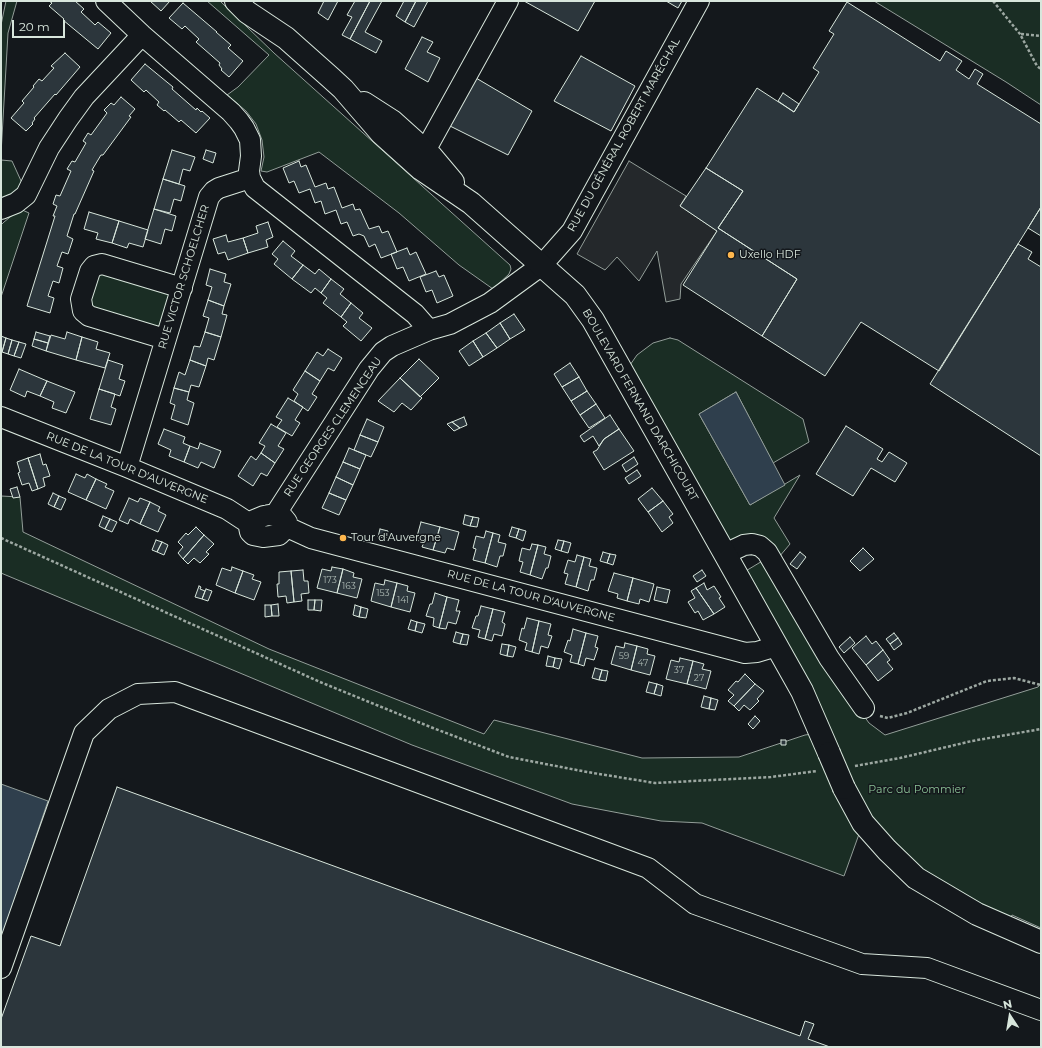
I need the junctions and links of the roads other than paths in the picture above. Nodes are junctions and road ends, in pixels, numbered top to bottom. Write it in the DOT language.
graph roads {
  1 [pos="106,1"];
  2 [pos="236,1"];
  3 [pos="260,1"];
  4 [pos="508,1"];
  5 [pos="699,1"];
  6 [pos="142,35"];
  7 [pos="286,38"];
  8 [pos="420,157"];
  9 [pos="250,178"];
  10 [pos="1,209"];
  11 [pos="542,265"];
  12 [pos="182,288"];
  13 [pos="429,330"];
  14 [pos="166,339"];
  15 [pos="1,417"];
  16 [pos="127,467"];
  17 [pos="281,521"];
  18 [pos="725,554"];
  19 [pos="777,646"];
  20 [pos="864,708"];
  21 [pos="1041,942"];
  22 [pos="1,968"];
  23 [pos="1041,1010"];
  1 -- 6 [label="street"];
  2 -- 7 [label="main road, BOULEVARD FERNAND DARCHICOURT"];
  3 -- 7 [label="main road, BOULEVARD FERNAND DARCHICOURT"];
  4 -- 8 [label="street"];
  5 -- 11 [label="street, RUE DU GÉNÉRAL ROBERT MARÉCHAL"];
  6 -- 9 [label="street"];
  6 -- 10 [label="street"];
  7 -- 8 [label="main road, BOULEVARD FERNAND DARCHICOURT"];
  8 -- 11 [label="main road, BOULEVARD FERNAND DARCHICOURT"];
  9 -- 12 [label="street, RUE VICTOR SCHOELCHER"];
  9 -- 13 [label="street"];
  11 -- 13 [label="street, RUE GEORGES CLEMENCEAU"];
  11 -- 18 [label="main road, BOULEVARD FERNAND DARCHICOURT"];
  12 -- 14 [label="street, RUE VICTOR SCHOELCHER"];
  12 -- 14 [label="street"];
  13 -- 17 [label="street, RUE GEORGES CLEMENCEAU"];
  14 -- 16 [label="street, RUE VICTOR SCHOELCHER"];
  15 -- 16 [label="street, RUE DE LA TOUR D'AUVERGNE"];
  16 -- 17 [label="street, RUE DE LA TOUR D'AUVERGNE"];
  17 -- 19 [label="street, RUE DE LA TOUR D'AUVERGNE"];
  18 -- 19 [label="main road, BOULEVARD FERNAND DARCHICOURT"];
  18 -- 20 [label="street"];
  19 -- 21 [label="main road, BOULEVARD FERNAND DARCHICOURT, bridge"];
  22 -- 23 [label="street"];
}
